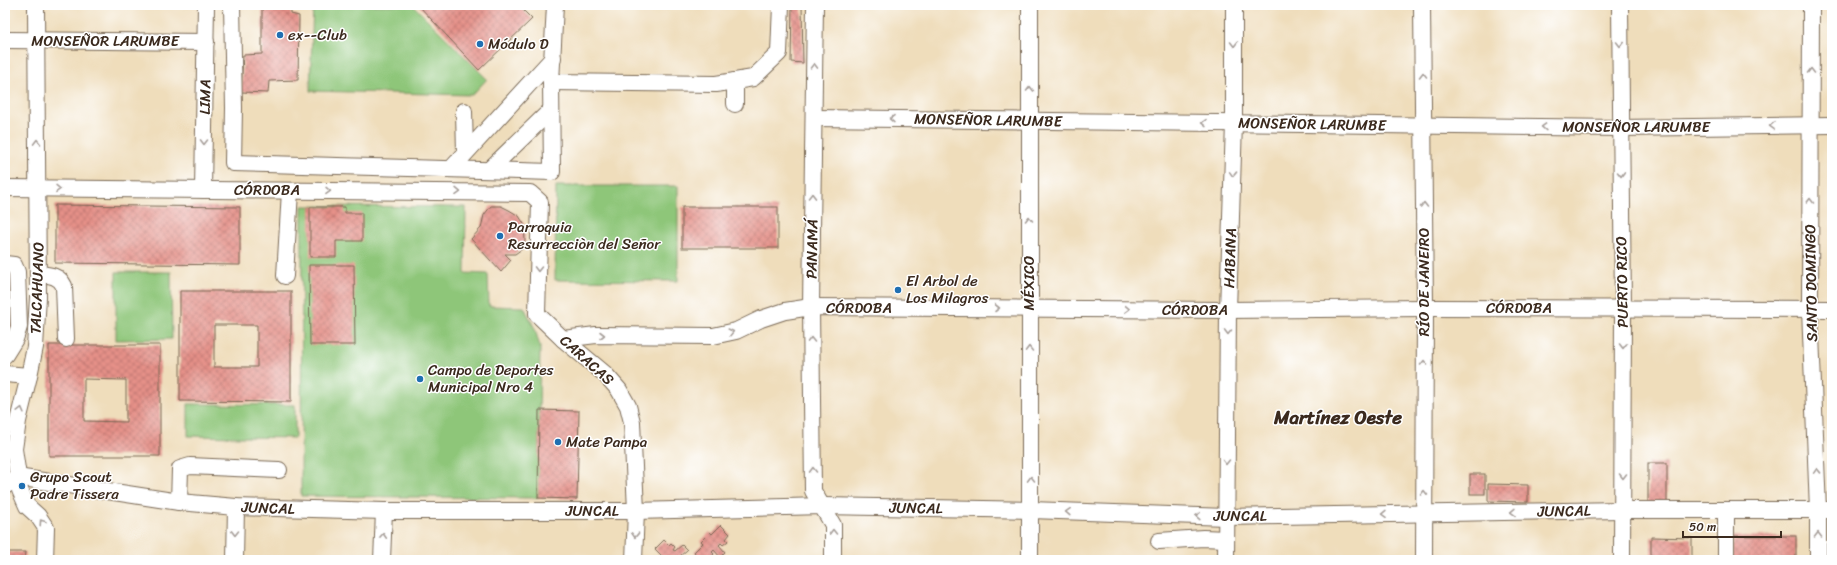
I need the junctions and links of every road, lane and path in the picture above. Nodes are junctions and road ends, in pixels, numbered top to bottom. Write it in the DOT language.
graph roads {
  1 [pos="36,5"];
  2 [pos="206,5"];
  3 [pos="232,5"];
  4 [pos="555,5"];
  5 [pos="780,5"];
  6 [pos="814,5"];
  7 [pos="1030,5"];
  8 [pos="1234,5"];
  9 [pos="1422,5"];
  10 [pos="1620,5"];
  11 [pos="1811,5"];
  12 [pos="5,40"];
  13 [pos="35,41"];
  14 [pos="206,42"];
  15 [pos="553,58"];
  16 [pos="735,81"];
  17 [pos="551,82"];
  18 [pos="735,104"];
  19 [pos="551,110"];
  20 [pos="464,111"];
  21 [pos="814,118"];
  22 [pos="1030,121"];
  23 [pos="1234,123"];
  24 [pos="1832,125"];
  25 [pos="1423,126"];
  26 [pos="1811,126"];
  27 [pos="1620,128"];
  28 [pos="465,153"];
  29 [pos="450,169"];
  30 [pos="489,170"];
  31 [pos="5,188"];
  32 [pos="38,188"];
  33 [pos="203,190"];
  34 [pos="290,191"];
  35 [pos="530,193"];
  36 [pos="5,264"];
  37 [pos="38,274"];
  38 [pos="285,276"];
  39 [pos="811,307"];
  40 [pos="1029,308"];
  41 [pos="1424,308"];
  42 [pos="1623,309"];
  43 [pos="1810,309"];
  44 [pos="1832,309"];
  45 [pos="1228,310"];
  46 [pos="66,339"];
  47 [pos="563,339"];
  48 [pos="5,354"];
  49 [pos="5,374"];
  50 [pos="29,376"];
  51 [pos="279,470"];
  52 [pos="11,481"];
  53 [pos="179,502"];
  54 [pos="823,506"];
  55 [pos="236,507"];
  56 [pos="1031,510"];
  57 [pos="1622,510"];
  58 [pos="1726,510"];
  59 [pos="1825,510"];
  60 [pos="384,511"];
  61 [pos="636,511"];
  62 [pos="1424,514"];
  63 [pos="1226,517"];
  64 [pos="1226,539"];
  65 [pos="1159,541"];
  66 [pos="45,560"];
  67 [pos="235,560"];
  68 [pos="382,560"];
  69 [pos="634,560"];
  70 [pos="833,560"];
  71 [pos="1030,560"];
  72 [pos="1226,560"];
  73 [pos="1424,560"];
  74 [pos="1622,560"];
  75 [pos="1726,560"];
  76 [pos="1818,560"];
  1 -- 13 [label="street, TALCAHUANO"];
  2 -- 14 [label="street, LIMA"];
  3 -- 29 [label="street"];
  4 -- 15 [label="street"];
  5 -- 16 [label="street"];
  21 -- 6 [label="street, PANAMÁ, one-way"];
  22 -- 7 [label="street, MÉXICO, one-way"];
  8 -- 23 [label="street, HABANA, one-way"];
  25 -- 9 [label="street, RÍO DE JANEIRO, one-way"];
  10 -- 27 [label="street, PUERTO RICO, one-way"];
  26 -- 11 [label="street, SANTO DOMINGO, one-way"];
  12 -- 13 [label="street, MONSEÑOR LARUMBE"];
  13 -- 14 [label="street, MONSEÑOR LARUMBE"];
  32 -- 13 [label="street, TALCAHUANO, one-way"];
  14 -- 33 [label="street, LIMA, one-way"];
  15 -- 17 [label="street"];
  15 -- 28 [label="street"];
  16 -- 17 [label="street"];
  16 -- 18 [label="street"];
  17 -- 19 [label="street"];
  19 -- 30 [label="street"];
  19 -- 30 [label="street"];
  20 -- 28 [label="street"];
  22 -- 21 [label="street, MONSEÑOR LARUMBE, one-way"];
  39 -- 21 [label="street, PANAMÁ, one-way"];
  23 -- 22 [label="street, MONSEÑOR LARUMBE, one-way"];
  40 -- 22 [label="street, MÉXICO, one-way"];
  23 -- 25 [label="street, MONSEÑOR LARUMBE"];
  23 -- 45 [label="street, HABANA, one-way"];
  24 -- 26 [label="street, MONSEÑOR LARUMBE"];
  27 -- 25 [label="street, MONSEÑOR LARUMBE, one-way"];
  41 -- 25 [label="street, RÍO DE JANEIRO, one-way"];
  26 -- 27 [label="street, MONSEÑOR LARUMBE, one-way"];
  43 -- 26 [label="street, SANTO DOMINGO, one-way"];
  27 -- 42 [label="street, PUERTO RICO, one-way"];
  28 -- 29 [label="street"];
  29 -- 30 [label="street"];
  31 -- 32 [label="street, CÓRDOBA"];
  32 -- 33 [label="street, CÓRDOBA, one-way"];
  32 -- 37 [label="street, TALCAHUANO"];
  33 -- 34 [label="street, CÓRDOBA"];
  34 -- 35 [label="street, CÓRDOBA, one-way"];
  34 -- 38 [label="street"];
  35 -- 47 [label="street, CARACAS, one-way"];
  36 -- 48 [label="street"];
  37 -- 46 [label="street"];
  37 -- 50 [label="street, TALCAHUANO"];
  39 -- 40 [label="street, CÓRDOBA, one-way"];
  47 -- 39 [label="street, CÓRDOBA, one-way"];
  54 -- 39 [label="street, PANAMÁ, one-way"];
  40 -- 45 [label="street, CÓRDOBA, one-way"];
  56 -- 40 [label="street, MÉXICO, one-way"];
  41 -- 42 [label="street, CÓRDOBA"];
  41 -- 45 [label="street, CÓRDOBA"];
  62 -- 41 [label="street, RÍO DE JANEIRO, one-way"];
  42 -- 43 [label="street, CÓRDOBA"];
  42 -- 57 [label="street, PUERTO RICO, one-way"];
  43 -- 44 [label="street, CÓRDOBA"];
  59 -- 43 [label="street, SANTO DOMINGO, one-way"];
  45 -- 63 [label="street, HABANA, one-way"];
  47 -- 61 [label="street, CARACAS"];
  49 -- 50 [label="street"];
  52 -- 50 [label="street, TALCAHUANO, one-way"];
  51 -- 53 [label="street"];
  52 -- 53 [label="street, JUNCAL"];
  66 -- 52 [label="street, TALCAHUANO, one-way"];
  53 -- 55 [label="street, JUNCAL"];
  54 -- 56 [label="street, JUNCAL"];
  54 -- 61 [label="street, JUNCAL"];
  70 -- 54 [label="street, PANAMÁ, one-way"];
  55 -- 60 [label="street, JUNCAL"];
  55 -- 67 [label="street, one-way"];
  63 -- 56 [label="street, JUNCAL, one-way"];
  56 -- 71 [label="street, MÉXICO"];
  57 -- 58 [label="street, JUNCAL"];
  57 -- 62 [label="street, JUNCAL, one-way"];
  57 -- 74 [label="street, PUERTO RICO"];
  58 -- 59 [label="street, JUNCAL"];
  58 -- 75 [label="street"];
  76 -- 59 [label="street, SANTO DOMINGO, one-way"];
  60 -- 61 [label="street, JUNCAL"];
  68 -- 60 [label="street, one-way"];
  61 -- 69 [label="street, CARACAS, one-way"];
  62 -- 63 [label="street, JUNCAL, one-way"];
  62 -- 73 [label="street, RÍO DE JANEIRO"];
  63 -- 64 [label="street, HABANA"];
  64 -- 65 [label="street"];
  64 -- 72 [label="street, HABANA"];
}
